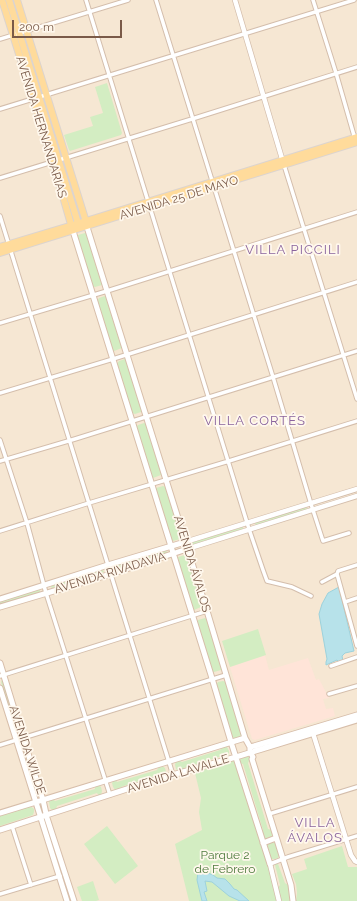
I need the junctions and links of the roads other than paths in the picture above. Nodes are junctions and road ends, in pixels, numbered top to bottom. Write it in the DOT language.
graph roads {
  1 [pos="2,0"];
  2 [pos="10,0"];
  3 [pos="17,0"];
  4 [pos="86,0"];
  5 [pos="128,0"];
  6 [pos="156,0"];
  7 [pos="235,0"];
  8 [pos="313,0"];
  9 [pos="354,0"];
  10 [pos="316,11"];
  11 [pos="90,12"];
  12 [pos="27,31"];
  13 [pos="20,33"];
  14 [pos="245,34"];
  15 [pos="13,35"];
  16 [pos="0,39"];
  17 [pos="174,56"];
  18 [pos="357,67"];
  19 [pos="336,73"];
  20 [pos="110,75"];
  21 [pos="46,94"];
  22 [pos="40,96"];
  23 [pos="264,97"];
  24 [pos="32,99"];
  25 [pos="0,109"];
  26 [pos="192,119"];
  27 [pos="129,139"];
  28 [pos="357,141"];
  29 [pos="59,160"];
  30 [pos="284,163"];
  31 [pos="0,178"];
  32 [pos="213,184"];
  33 [pos="149,204"];
  34 [pos="357,212"];
  35 [pos="0,216"];
  36 [pos="78,223"];
  37 [pos="86,224"];
  38 [pos="73,228"];
  39 [pos="305,229"];
  40 [pos="0,246"];
  41 [pos="10,247"];
  42 [pos="234,251"];
  43 [pos="0,253"];
  44 [pos="170,271"];
  45 [pos="357,282"];
  46 [pos="107,291"];
  47 [pos="324,292"];
  48 [pos="93,294"];
  49 [pos="30,313"];
  50 [pos="253,314"];
  51 [pos="0,323"];
  52 [pos="190,334"];
  53 [pos="357,351"];
  54 [pos="127,354"];
  55 [pos="343,355"];
  56 [pos="113,359"];
  57 [pos="50,377"];
  58 [pos="273,377"];
  59 [pos="0,393"];
  60 [pos="209,397"];
  61 [pos="357,399"];
  62 [pos="146,416"];
  63 [pos="132,421"];
  64 [pos="357,421"];
  65 [pos="0,440"];
  66 [pos="69,441"];
  67 [pos="292,441"];
  68 [pos="6,459"];
  69 [pos="0,461"];
  70 [pos="229,461"];
  71 [pos="166,480"];
  72 [pos="152,484"];
  73 [pos="357,490"];
  74 [pos="357,496"];
  75 [pos="89,503"];
  76 [pos="311,504"];
  77 [pos="313,510"];
  78 [pos="27,523"];
  79 [pos="248,523"];
  80 [pos="249,529"];
  81 [pos="0,531"];
  82 [pos="349,533"];
  83 [pos="185,542"];
  84 [pos="171,546"];
  85 [pos="187,549"];
  86 [pos="173,554"];
  87 [pos="108,565"];
  88 [pos="357,565"];
  89 [pos="337,572"];
  90 [pos="111,574"];
  91 [pos="322,582"];
  92 [pos="44,586"];
  93 [pos="46,593"];
  94 [pos="311,596"];
  95 [pos="357,598"];
  96 [pos="0,599"];
  97 [pos="345,602"];
  98 [pos="0,607"];
  99 [pos="207,611"];
  100 [pos="193,616"];
  101 [pos="357,627"];
  102 [pos="352,629"];
  103 [pos="130,635"];
  104 [pos="357,646"];
  105 [pos="66,655"];
  106 [pos="357,657"];
  107 [pos="0,663"];
  108 [pos="331,666"];
  109 [pos="2,675"];
  110 [pos="226,675"];
  111 [pos="212,679"];
  112 [pos="357,686"];
  113 [pos="0,688"];
  114 [pos="329,694"];
  115 [pos="149,699"];
  116 [pos="357,715"];
  117 [pos="86,719"];
  118 [pos="357,720"];
  119 [pos="312,731"];
  120 [pos="23,738"];
  121 [pos="245,738"];
  122 [pos="16,741"];
  123 [pos="231,742"];
  124 [pos="0,746"];
  125 [pos="250,749"];
  126 [pos="236,757"];
  127 [pos="169,761"];
  128 [pos="173,775"];
  129 [pos="105,780"];
  130 [pos="357,787"];
  131 [pos="110,795"];
  132 [pos="332,795"];
  133 [pos="43,800"];
  134 [pos="36,802"];
  135 [pos="0,813"];
  136 [pos="47,814"];
  137 [pos="269,814"];
  138 [pos="40,817"];
  139 [pos="12,826"];
  140 [pos="0,830"];
  141 [pos="357,836"];
  142 [pos="276,838"];
  143 [pos="346,839"];
  144 [pos="262,843"];
  145 [pos="283,860"];
  146 [pos="357,862"];
  147 [pos="270,864"];
  148 [pos="65,874"];
  149 [pos="59,876"];
  150 [pos="30,885"];
  151 [pos="0,894"];
  152 [pos="67,901"];
  153 [pos="74,901"];
  154 [pos="280,901"];
  155 [pos="292,901"];
  1 -- 15 [label="main road, AVENIDA HERNANDARIAS"];
  2 -- 13 [label="main road, AVENIDA HERNANDARIAS"];
  3 -- 12 [label="main road, AVENIDA HERNANDARIAS"];
  4 -- 11 [label="street"];
  5 -- 11 [label="street"];
  6 -- 17 [label="street"];
  7 -- 14 [label="street"];
  8 -- 10 [label="street"];
  9 -- 10 [label="street"];
  10 -- 14 [label="street"];
  10 -- 19 [label="street"];
  11 -- 12 [label="street"];
  11 -- 20 [label="street"];
  12 -- 13 [label="street"];
  12 -- 21 [label="main road, AVENIDA HERNANDARIAS"];
  13 -- 15 [label="street"];
  13 -- 22 [label="main road, AVENIDA HERNANDARIAS"];
  14 -- 17 [label="street"];
  14 -- 23 [label="street"];
  15 -- 16 [label="street"];
  15 -- 24 [label="main road, AVENIDA HERNANDARIAS"];
  17 -- 20 [label="street"];
  17 -- 26 [label="street"];
  18 -- 19 [label="street"];
  19 -- 23 [label="street"];
  19 -- 28 [label="street"];
  20 -- 21 [label="street"];
  20 -- 27 [label="street"];
  21 -- 22 [label="street"];
  21 -- 29 [label="main road, AVENIDA HERNANDARIAS"];
  22 -- 24 [label="street"];
  22 -- 29 [label="main road, AVENIDA HERNANDARIAS"];
  23 -- 26 [label="street"];
  23 -- 30 [label="street"];
  24 -- 25 [label="street"];
  24 -- 29 [label="main road, AVENIDA HERNANDARIAS"];
  26 -- 27 [label="street"];
  26 -- 32 [label="street"];
  27 -- 29 [label="street"];
  27 -- 33 [label="street"];
  28 -- 30 [label="main road, AVENIDA 25 DE MAYO"];
  29 -- 31 [label="street"];
  29 -- 36 [label="main road, AVENIDA HERNANDARIAS"];
  29 -- 37 [label="main road, AVENIDA HERNANDARIAS"];
  29 -- 38 [label="main road, AVENIDA HERNANDARIAS"];
  30 -- 32 [label="main road, AVENIDA 25 DE MAYO"];
  30 -- 39 [label="street"];
  32 -- 33 [label="main road, AVENIDA 25 DE MAYO"];
  32 -- 42 [label="street"];
  33 -- 37 [label="main road, AVENIDA 25 DE MAYO"];
  33 -- 44 [label="street"];
  34 -- 39 [label="street"];
  35 -- 41 [label="street"];
  36 -- 37 [label="main road, AVENIDA 25 DE MAYO"];
  36 -- 38 [label="main road, AVENIDA 25 DE MAYO"];
  37 -- 38 [label="main road, AVENIDA 25 DE MAYO"];
  37 -- 46 [label="main road, AVENIDA ÁVALOS"];
  38 -- 41 [label="main road, AVENIDA 25 DE MAYO"];
  38 -- 48 [label="main road, AVENIDA ÁVALOS"];
  39 -- 42 [label="street"];
  39 -- 47 [label="street"];
  40 -- 41 [label="main road, AVENIDA 25 DE MAYO"];
  41 -- 43 [label="main road, AVENIDA 25 DE MAYO"];
  41 -- 49 [label="street"];
  42 -- 44 [label="street"];
  42 -- 50 [label="street"];
  44 -- 46 [label="street"];
  44 -- 52 [label="street"];
  45 -- 47 [label="street"];
  46 -- 48 [label="street"];
  46 -- 54 [label="main road, AVENIDA ÁVALOS"];
  47 -- 50 [label="street"];
  47 -- 55 [label="street"];
  48 -- 49 [label="street"];
  48 -- 56 [label="main road, AVENIDA ÁVALOS"];
  49 -- 51 [label="street"];
  49 -- 57 [label="street"];
  50 -- 52 [label="street"];
  50 -- 58 [label="street"];
  52 -- 54 [label="street"];
  52 -- 60 [label="street"];
  53 -- 55 [label="street"];
  54 -- 56 [label="street"];
  54 -- 62 [label="main road, AVENIDA ÁVALOS"];
  55 -- 58 [label="street"];
  55 -- 61 [label="street"];
  56 -- 57 [label="street"];
  56 -- 63 [label="main road, AVENIDA ÁVALOS"];
  57 -- 59 [label="street"];
  57 -- 66 [label="street"];
  58 -- 60 [label="street"];
  58 -- 67 [label="street"];
  60 -- 62 [label="street"];
  60 -- 70 [label="street"];
  62 -- 63 [label="street"];
  62 -- 71 [label="main road, AVENIDA ÁVALOS"];
  63 -- 66 [label="street"];
  63 -- 72 [label="main road, AVENIDA ÁVALOS"];
  64 -- 67 [label="street"];
  65 -- 68 [label="street"];
  66 -- 68 [label="street"];
  66 -- 75 [label="street"];
  67 -- 70 [label="street"];
  67 -- 76 [label="street"];
  68 -- 69 [label="street"];
  68 -- 78 [label="street"];
  70 -- 71 [label="street"];
  70 -- 79 [label="street"];
  71 -- 72 [label="street"];
  71 -- 83 [label="main road, AVENIDA ÁVALOS"];
  72 -- 75 [label="street"];
  72 -- 84 [label="main road, AVENIDA ÁVALOS"];
  73 -- 76 [label="street, AVENIDA RIVADAVIA"];
  74 -- 77 [label="street, AVENIDA RIVADAVIA"];
  75 -- 78 [label="street"];
  75 -- 87 [label="street"];
  76 -- 77 [label="street"];
  76 -- 79 [label="street, AVENIDA RIVADAVIA"];
  77 -- 80 [label="street, AVENIDA RIVADAVIA"];
  77 -- 82 [label="street"];
  78 -- 81 [label="street"];
  78 -- 92 [label="street"];
  79 -- 80 [label="street"];
  79 -- 83 [label="street, AVENIDA RIVADAVIA"];
  80 -- 85 [label="street, AVENIDA RIVADAVIA"];
  80 -- 94 [label="street"];
  83 -- 84 [label="main road, AVENIDA RIVADAVIA"];
  83 -- 85 [label="main road, AVENIDA ÁVALOS"];
  84 -- 86 [label="main road, AVENIDA ÁVALOS"];
  84 -- 87 [label="main road, AVENIDA RIVADAVIA"];
  85 -- 86 [label="main road, AVENIDA RIVADAVIA"];
  85 -- 99 [label="main road, AVENIDA ÁVALOS"];
  86 -- 90 [label="main road, AVENIDA RIVADAVIA"];
  86 -- 100 [label="main road, AVENIDA ÁVALOS"];
  87 -- 90 [label="street"];
  87 -- 92 [label="main road, AVENIDA RIVADAVIA"];
  88 -- 89 [label="street"];
  89 -- 91 [label="street"];
  89 -- 97 [label="street"];
  90 -- 93 [label="main road, AVENIDA RIVADAVIA"];
  90 -- 103 [label="street"];
  92 -- 93 [label="street"];
  92 -- 96 [label="main road, AVENIDA RIVADAVIA"];
  93 -- 98 [label="main road, AVENIDA RIVADAVIA"];
  93 -- 105 [label="street"];
  95 -- 97 [label="street"];
  97 -- 102 [label="street"];
  99 -- 100 [label="street"];
  99 -- 110 [label="main road, AVENIDA ÁVALOS"];
  100 -- 103 [label="street"];
  100 -- 111 [label="main road, AVENIDA ÁVALOS"];
  101 -- 102 [label="street"];
  102 -- 104 [label="street"];
  103 -- 105 [label="street"];
  103 -- 115 [label="street"];
  105 -- 109 [label="street"];
  105 -- 117 [label="street"];
  106 -- 108 [label="street"];
  107 -- 109 [label="main road, AVENIDA WILDE"];
  109 -- 120 [label="main road, AVENIDA WILDE"];
  110 -- 111 [label="street"];
  110 -- 121 [label="main road, AVENIDA ÁVALOS"];
  111 -- 115 [label="street"];
  111 -- 123 [label="main road, AVENIDA ÁVALOS"];
  112 -- 114 [label="street"];
  113 -- 122 [label="main road, AVENIDA WILDE"];
  115 -- 117 [label="street"];
  115 -- 127 [label="street"];
  116 -- 119 [label="main road, AVENIDA LAVALLE"];
  117 -- 120 [label="street"];
  117 -- 129 [label="street"];
  118 -- 119 [label="main road, AVENIDA LAVALLE"];
  119 -- 125 [label="main road, AVENIDA LAVALLE"];
  119 -- 132 [label="street"];
  120 -- 122 [label="street"];
  120 -- 133 [label="main road, AVENIDA WILDE"];
  121 -- 123 [label="main road, AVENIDA LAVALLE"];
  121 -- 125 [label="main road, AVENIDA ÁVALOS"];
  122 -- 124 [label="street"];
  122 -- 134 [label="main road, AVENIDA WILDE"];
  123 -- 126 [label="main road, AVENIDA ÁVALOS"];
  123 -- 127 [label="main road, AVENIDA LAVALLE"];
  125 -- 126 [label="main road, AVENIDA LAVALLE"];
  125 -- 137 [label="main road, AVENIDA ÁVALOS"];
  126 -- 128 [label="main road, AVENIDA LAVALLE"];
  126 -- 144 [label="main road, AVENIDA ÁVALOS"];
  127 -- 128 [label="street"];
  127 -- 129 [label="main road, AVENIDA LAVALLE"];
  128 -- 131 [label="main road, AVENIDA LAVALLE"];
  129 -- 131 [label="street"];
  129 -- 133 [label="main road, AVENIDA LAVALLE"];
  130 -- 132 [label="street"];
  131 -- 136 [label="main road, AVENIDA LAVALLE"];
  132 -- 137 [label="street"];
  132 -- 143 [label="street"];
  133 -- 134 [label="main road, AVENIDA LAVALLE"];
  133 -- 136 [label="main road, AVENIDA WILDE"];
  134 -- 135 [label="main road, AVENIDA LAVALLE"];
  134 -- 138 [label="main road, AVENIDA WILDE"];
  136 -- 138 [label="main road, AVENIDA LAVALLE"];
  136 -- 148 [label="main road, AVENIDA WILDE"];
  137 -- 142 [label="main road, AVENIDA ÁVALOS"];
  138 -- 139 [label="main road, AVENIDA LAVALLE"];
  138 -- 149 [label="main road, AVENIDA WILDE"];
  139 -- 140 [label="main road, AVENIDA LAVALLE"];
  139 -- 150 [label="street"];
  141 -- 143 [label="street"];
  142 -- 144 [label="main road"];
  142 -- 145 [label="main road, AVENIDA ÁVALOS"];
  143 -- 145 [label="street"];
  143 -- 146 [label="street"];
  144 -- 147 [label="main road, AVENIDA ÁVALOS"];
  145 -- 147 [label="street"];
  145 -- 155 [label="main road, AVENIDA ÁVALOS"];
  147 -- 154 [label="street, AVENIDA ÁVALOS"];
  148 -- 149 [label="street"];
  148 -- 153 [label="main road, AVENIDA WILDE"];
  149 -- 150 [label="street"];
  149 -- 152 [label="main road, AVENIDA WILDE"];
  150 -- 151 [label="street"];
}
